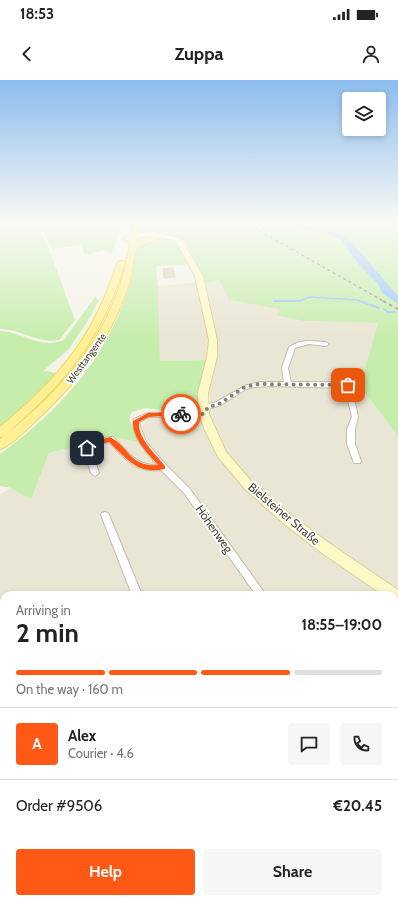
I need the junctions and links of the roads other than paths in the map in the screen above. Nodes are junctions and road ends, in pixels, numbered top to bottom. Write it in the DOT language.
graph roads {
  1 [pos="122,260"];
  2 [pos="130,260"];
  3 [pos="190,260"];
  4 [pos="326,344"];
  5 [pos="288,384"];
  6 [pos="348,385"];
  7 [pos="360,386"];
  8 [pos="204,414"];
  9 [pos="0,433"];
  10 [pos="0,445"];
  11 [pos="357,461"];
  12 [pos="163,467"];
  13 [pos="95,473"];
  14 [pos="105,515"];
  15 [pos="135,591"];
  16 [pos="258,591"];
  17 [pos="388,591"];
  1 -- 9 [label="main road, Westtangente"];
  2 -- 10 [label="main road, Westtangente"];
  3 -- 8 [label="main road, Bielsteiner Straße"];
  4 -- 5 [label="street"];
  5 -- 6 [label="street"];
  5 -- 8 [label="street"];
  6 -- 7 [label="street"];
  6 -- 11 [label="street"];
  8 -- 12 [label="street, Höhenweg"];
  8 -- 17 [label="main road, Bielsteiner Straße"];
  12 -- 13 [label="street"];
  12 -- 16 [label="street, Höhenweg"];
  14 -- 15 [label="street"];
}
